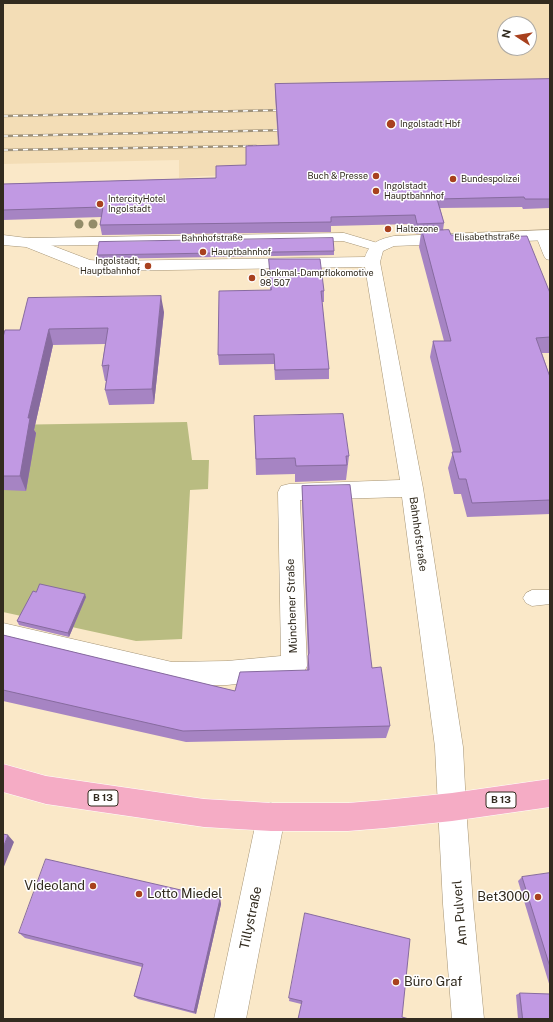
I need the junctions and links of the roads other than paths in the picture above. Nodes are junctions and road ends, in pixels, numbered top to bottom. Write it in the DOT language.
graph roads {
  1 [pos="546,235"];
  2 [pos="3,240"];
  3 [pos="29,242"];
  4 [pos="375,254"];
  5 [pos="550,256"];
  6 [pos="412,488"];
  7 [pos="550,597"];
  8 [pos="532,598"];
  9 [pos="3,634"];
  10 [pos="3,778"];
  11 [pos="550,793"];
  12 [pos="452,807"];
  13 [pos="271,816"];
  14 [pos="230,1019"];
  15 [pos="468,1019"];
  1 -- 4 [label="street, Elisabethstraße"];
  1 -- 5 [label="lane"];
  2 -- 3 [label="street, Bahnhofstraße"];
  3 -- 4 [label="lane, Bahnhofstraße"];
  3 -- 4 [label="street, Bahnhofstraße"];
  4 -- 6 [label="street, Bahnhofstraße"];
  6 -- 9 [label="street, Münchener Straße"];
  6 -- 12 [label="street, Bahnhofstraße"];
  7 -- 8 [label="lane"];
  10 -- 13 [label="main road, B 13"];
  11 -- 12 [label="main road, B 13"];
  12 -- 13 [label="main road, B 13"];
  12 -- 15 [label="street, Am Pulverl"];
  13 -- 14 [label="street, Tillystraße"];
}
